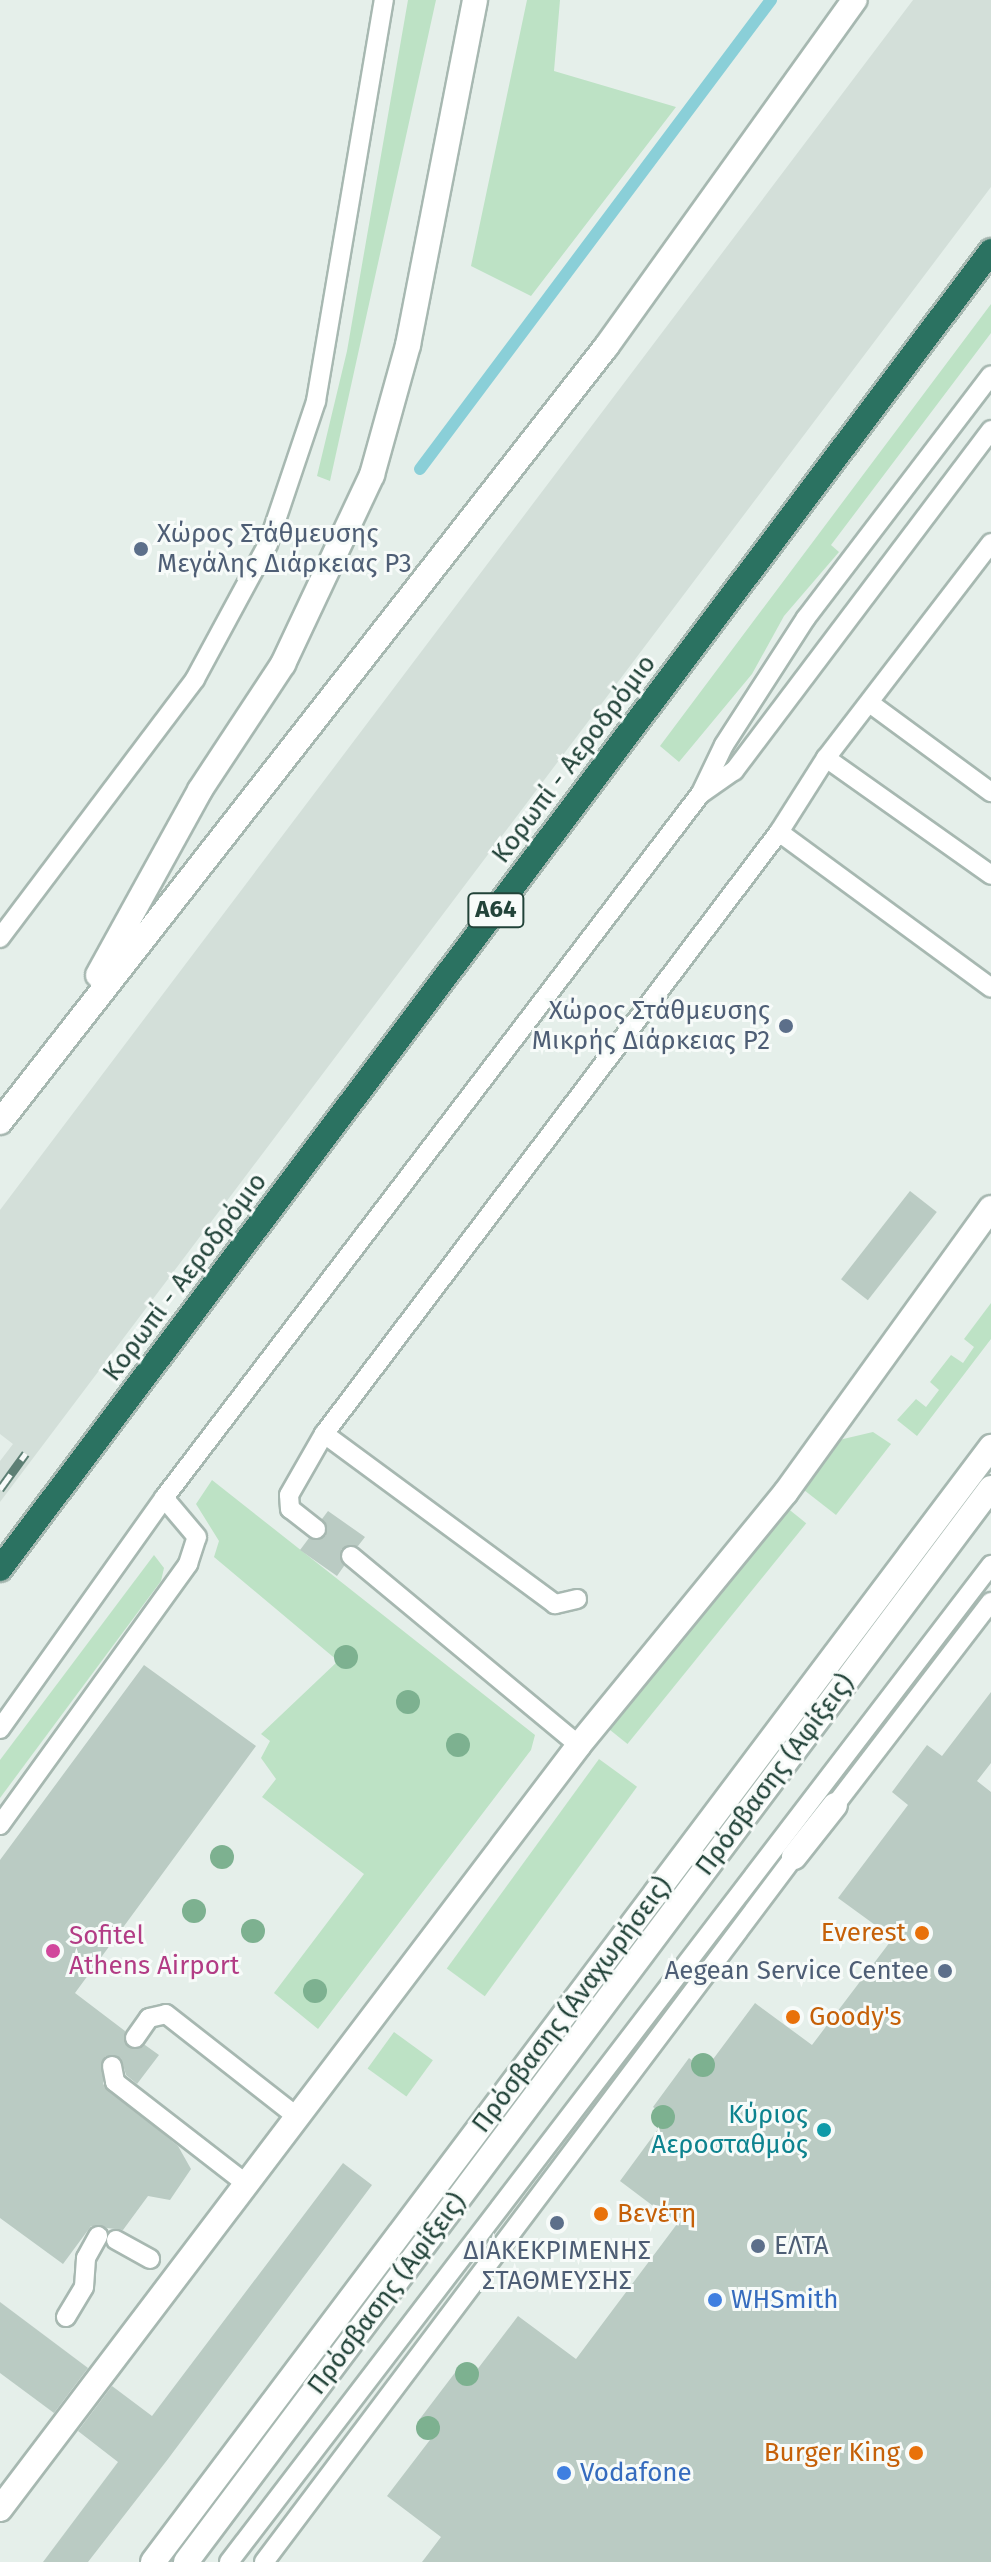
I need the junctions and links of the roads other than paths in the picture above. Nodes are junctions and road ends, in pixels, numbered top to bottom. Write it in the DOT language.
graph roads {
  1 [pos="384,0"];
  2 [pos="854,0"];
  3 [pos="474,2"];
  4 [pos="991,251"];
  5 [pos="991,375"];
  6 [pos="991,430"];
  7 [pos="991,543"];
  8 [pos="871,704"];
  9 [pos="826,758"];
  10 [pos="991,792"];
  11 [pos="701,793"];
  12 [pos="779,832"];
  13 [pos="991,875"];
  14 [pos="0,938"];
  15 [pos="991,988"];
  16 [pos="66,1034"];
  17 [pos="0,1122"];
  18 [pos="991,1208"];
  19 [pos="324,1434"];
  20 [pos="991,1447"];
  21 [pos="991,1488"];
  22 [pos="164,1498"];
  23 [pos="316,1529"];
  24 [pos="351,1556"];
  25 [pos="991,1565"];
  26 [pos="0,1569"];
  27 [pos="577,1599"];
  28 [pos="991,1602"];
  29 [pos="0,1729"];
  30 [pos="579,1745"];
  31 [pos="835,1805"];
  32 [pos="0,1825"];
  33 [pos="794,1857"];
  34 [pos="135,2038"];
  35 [pos="112,2066"];
  36 [pos="295,2115"];
  37 [pos="245,2183"];
  38 [pos="150,2259"];
  39 [pos="66,2317"];
  40 [pos="0,2509"];
  41 [pos="153,2562"];
  42 [pos="186,2562"];
  43 [pos="229,2562"];
  44 [pos="264,2562"];
  1 -- 14 [label="lane"];
  2 -- 16 [label="street"];
  3 -- 16 [label="street"];
  4 -- 26 [label="highway, Κορωπί - Αεροδρόμιο / Α64"];
  5 -- 11 [label="lane"];
  6 -- 11 [label="lane"];
  7 -- 8 [label="lane"];
  8 -- 9 [label="lane"];
  8 -- 10 [label="lane"];
  9 -- 12 [label="lane"];
  9 -- 13 [label="lane"];
  11 -- 22 [label="lane"];
  12 -- 15 [label="lane"];
  12 -- 19 [label="lane"];
  16 -- 17 [label="street"];
  18 -- 30 [label="street"];
  19 -- 23 [label="lane"];
  19 -- 27 [label="lane"];
  20 -- 41 [label="street, Πρόσβασης (Αναχωρήσεις)"];
  21 -- 42 [label="street, Πρόσβασης (Αφίξεις)"];
  22 -- 29 [label="lane"];
  22 -- 32 [label="lane"];
  24 -- 30 [label="lane"];
  25 -- 43 [label="lane"];
  28 -- 31 [label="lane"];
  30 -- 36 [label="street"];
  31 -- 33 [label="street"];
  33 -- 44 [label="lane"];
  34 -- 36 [label="lane"];
  35 -- 37 [label="lane"];
  36 -- 37 [label="street"];
  37 -- 40 [label="street"];
  38 -- 39 [label="lane"];
}
